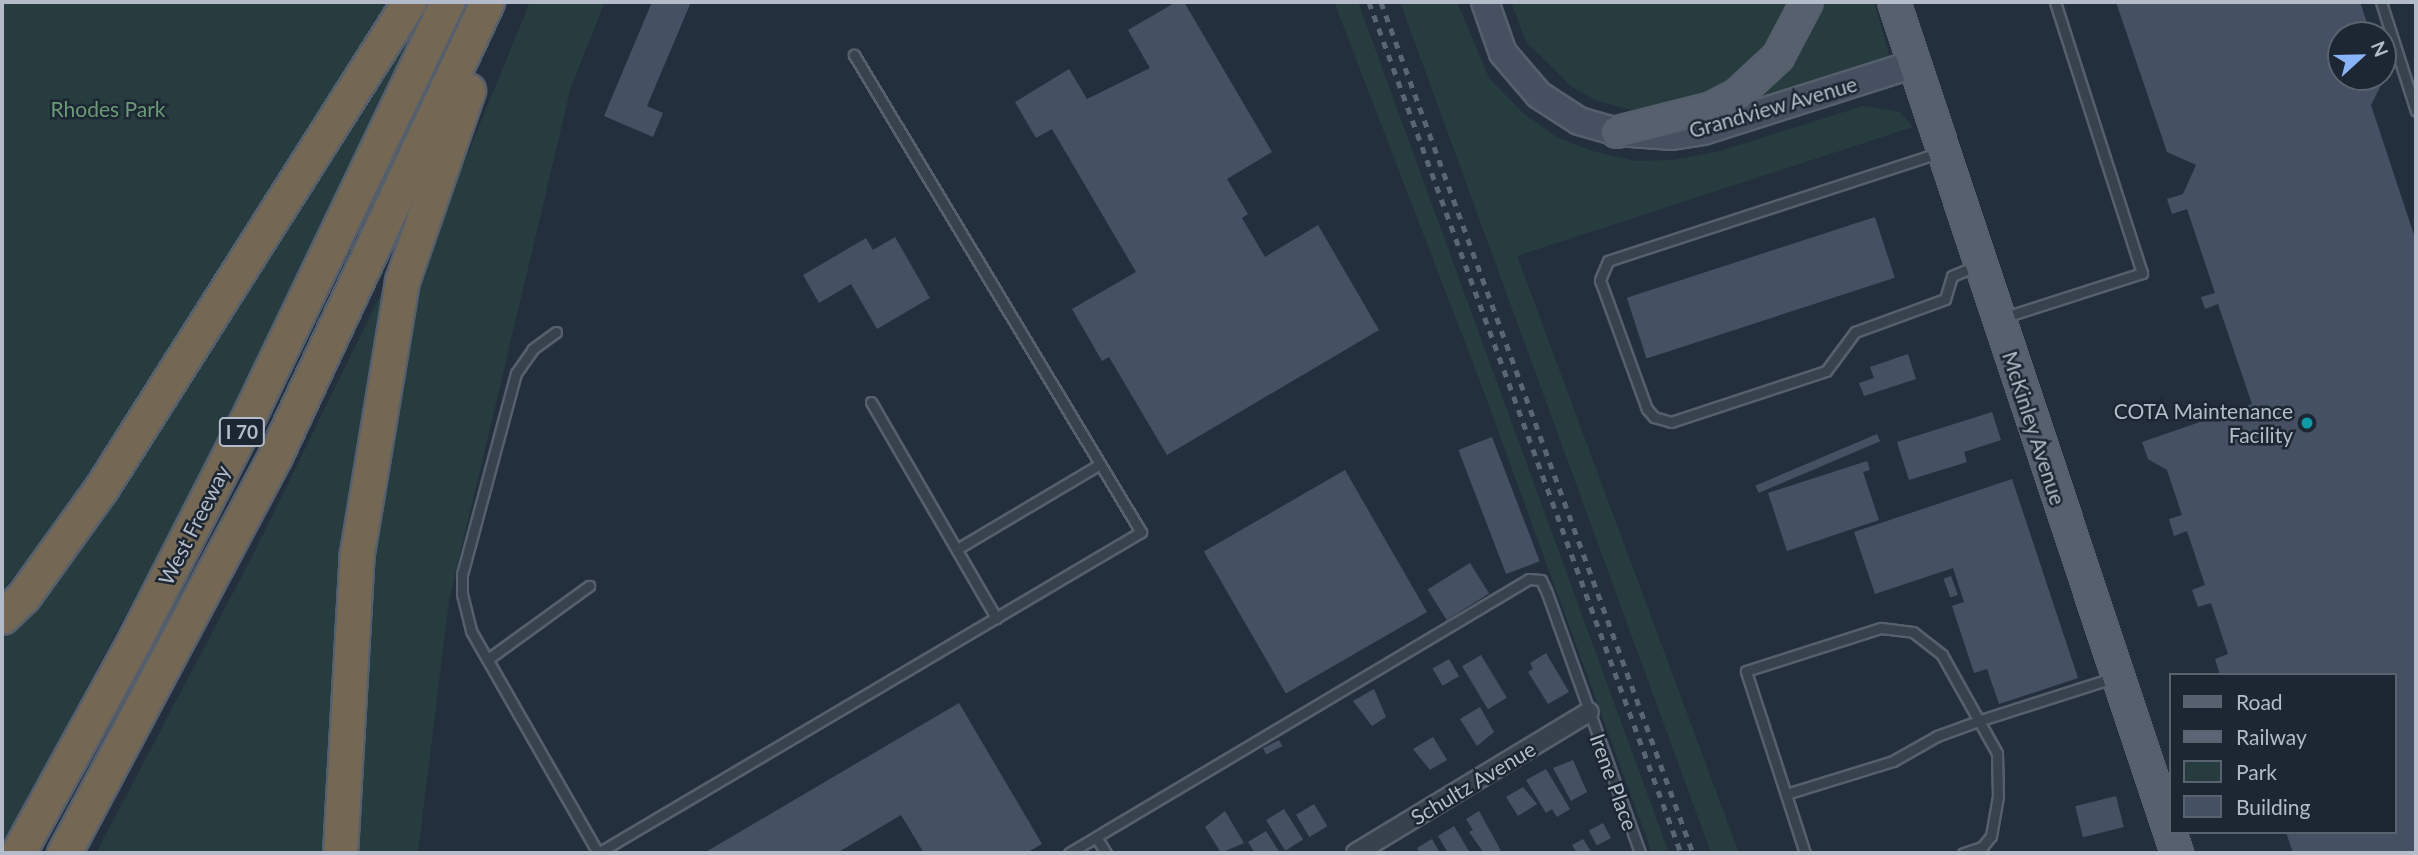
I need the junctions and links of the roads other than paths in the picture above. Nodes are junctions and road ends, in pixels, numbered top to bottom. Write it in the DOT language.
graph roads {
  1 [pos="409,2"];
  2 [pos="447,2"];
  3 [pos="487,2"];
  4 [pos="499,2"];
  5 [pos="1485,2"];
  6 [pos="1807,2"];
  7 [pos="1894,2"];
  8 [pos="2054,2"];
  9 [pos="2381,2"];
  10 [pos="854,55"];
  11 [pos="1914,64"];
  12 [pos="2416,111"];
  13 [pos="1617,132"];
  14 [pos="1943,151"];
  15 [pos="1980,264"];
  16 [pos="1998,319"];
  17 [pos="556,332"];
  18 [pos="871,402"];
  19 [pos="1100,464"];
  20 [pos="957,549"];
  21 [pos="589,586"];
  22 [pos="2,617"];
  23 [pos="996,618"];
  24 [pos="488,659"];
  25 [pos="2118,676"];
  26 [pos="1589,712"];
  27 [pos="1981,720"];
  28 [pos="1786,794"];
  29 [pos="2170,832"];
  30 [pos="2171,834"];
  31 [pos="1096,837"];
  32 [pos="1637,852"];
  33 [pos="18,853"];
  34 [pos="64,853"];
  35 [pos="340,853"];
  36 [pos="598,853"];
  37 [pos="1069,853"];
  38 [pos="1106,853"];
  39 [pos="1356,853"];
  40 [pos="1805,853"];
  41 [pos="1964,853"];
  42 [pos="2177,853"];
  1 -- 22 [label="highway"];
  2 -- 33 [label="highway, West Freeway / I 70"];
  3 -- 34 [label="highway, West Freeway / I 70"];
  4 -- 35 [label="highway"];
  5 -- 13 [label="main road, Grandview Avenue"];
  6 -- 13 [label="main road"];
  7 -- 11 [label="main road, McKinley Avenue"];
  8 -- 16 [label="lane"];
  9 -- 12 [label="lane"];
  10 -- 19 [label="lane"];
  11 -- 13 [label="main road, Grandview Avenue"];
  11 -- 14 [label="main road, McKinley Avenue"];
  14 -- 15 [label="main road, McKinley Avenue"];
  14 -- 15 [label="lane"];
  15 -- 16 [label="main road, McKinley Avenue"];
  16 -- 25 [label="main road, McKinley Avenue"];
  17 -- 24 [label="lane"];
  18 -- 20 [label="lane"];
  19 -- 20 [label="lane"];
  19 -- 23 [label="lane"];
  20 -- 23 [label="lane"];
  21 -- 24 [label="lane"];
  23 -- 36 [label="lane"];
  24 -- 36 [label="lane"];
  25 -- 27 [label="lane"];
  25 -- 29 [label="main road, McKinley Avenue"];
  26 -- 31 [label="lane, Irene Place"];
  26 -- 32 [label="lane, Irene Place"];
  26 -- 39 [label="street, Schultz Avenue"];
  27 -- 28 [label="lane"];
  27 -- 28 [label="lane"];
  27 -- 41 [label="lane"];
  28 -- 40 [label="lane"];
  30 -- 42 [label="main road, McKinley Avenue"];
  31 -- 37 [label="lane"];
  31 -- 38 [label="lane"];
}
